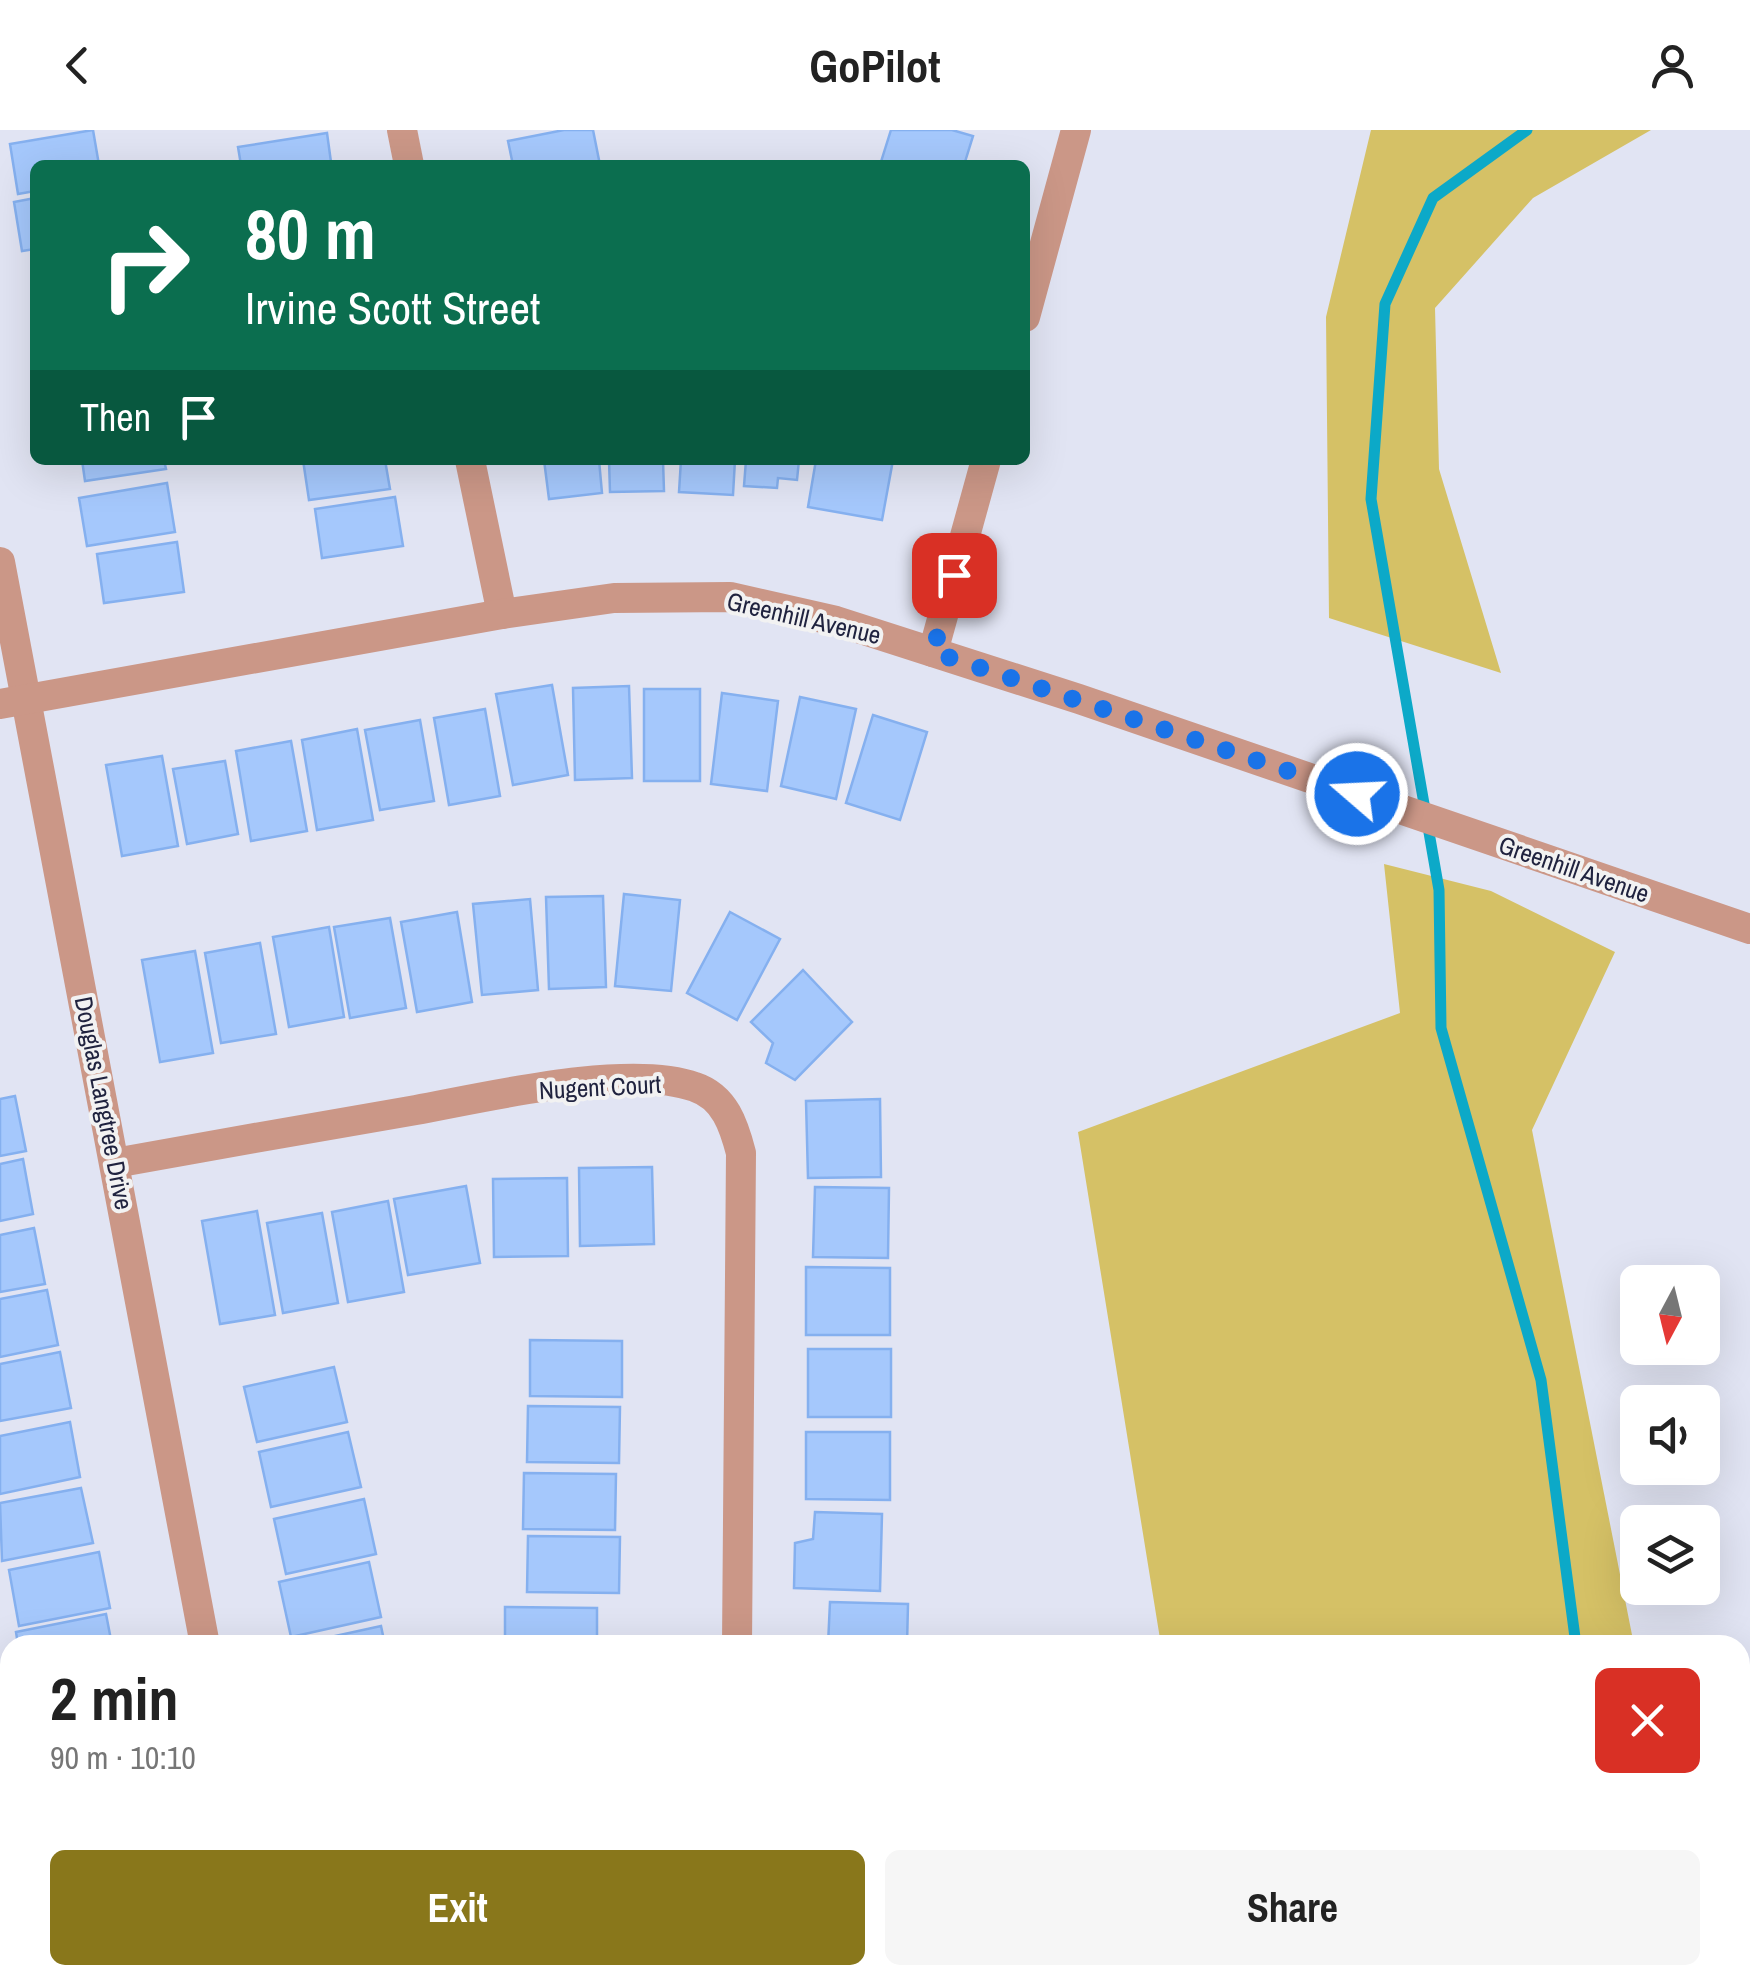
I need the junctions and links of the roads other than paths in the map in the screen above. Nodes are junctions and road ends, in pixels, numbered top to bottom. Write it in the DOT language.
graph roads {
  1 [pos="402,130"];
  2 [pos="1076,130"];
  3 [pos="408,160"];
  4 [pos="1030,299"];
  5 [pos="471,465"];
  6 [pos="985,465"];
  7 [pos="0,562"];
  8 [pos="502,614"];
  9 [pos="933,652"];
  10 [pos="13,702"];
  11 [pos="1750,929"];
  12 [pos="115,1162"];
  13 [pos="204,1635"];
  14 [pos="737,1635"];
  1 -- 3 [label="street"];
  2 -- 4 [label="street"];
  5 -- 8 [label="street"];
  6 -- 9 [label="street"];
  7 -- 10 [label="street, Douglas Langtree Drive"];
  8 -- 9 [label="street, Greenhill Avenue"];
  8 -- 10 [label="street, Greenhill Avenue"];
  9 -- 11 [label="street, Greenhill Avenue"];
  10 -- 12 [label="street, Douglas Langtree Drive"];
  12 -- 13 [label="street, Douglas Langtree Drive"];
  12 -- 14 [label="street, Nugent Court"];
}
